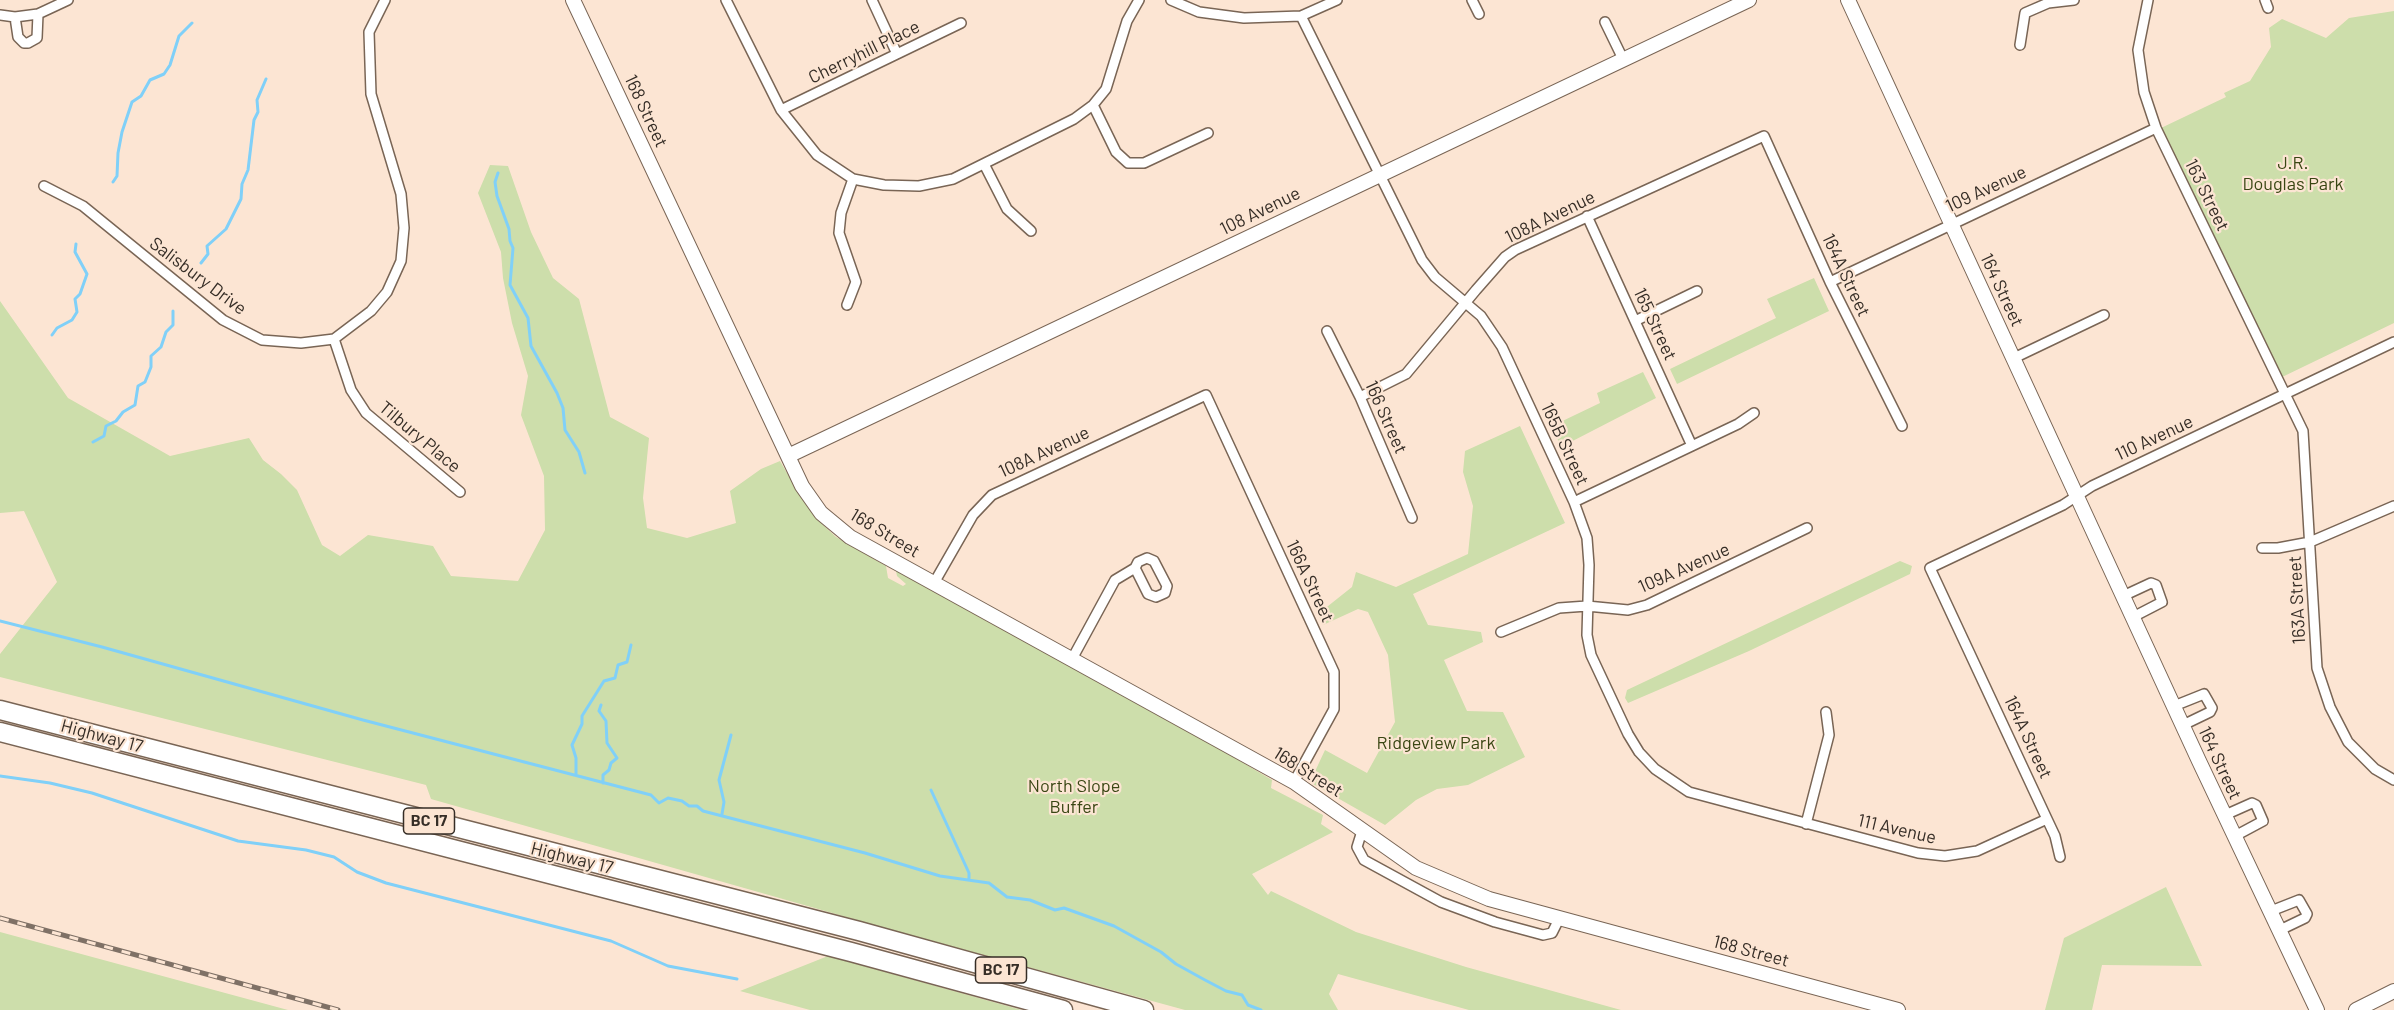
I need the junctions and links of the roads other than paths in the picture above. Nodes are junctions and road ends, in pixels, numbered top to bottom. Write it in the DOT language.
graph roads {
  1 [pos="68,0"];
  2 [pos="386,0"];
  3 [pos="573,0"];
  4 [pos="726,0"];
  5 [pos="872,0"];
  6 [pos="1139,0"];
  7 [pos="1171,0"];
  8 [pos="1337,0"];
  9 [pos="1472,0"];
  10 [pos="1749,0"];
  11 [pos="1848,0"];
  12 [pos="2074,0"];
  13 [pos="2148,0"];
  14 [pos="38,14"];
  15 [pos="1479,14"];
  16 [pos="0,15"];
  17 [pos="1301,16"];
  18 [pos="15,17"];
  19 [pos="1605,22"];
  20 [pos="961,23"];
  21 [pos="2020,45"];
  22 [pos="897,54"];
  23 [pos="1623,59"];
  24 [pos="1093,105"];
  25 [pos="781,110"];
  26 [pos="2156,128"];
  27 [pos="1208,133"];
  28 [pos="1764,136"];
  29 [pos="984,164"];
  30 [pos="1379,174"];
  31 [pos="853,179"];
  32 [pos="44,186"];
  33 [pos="1587,216"];
  34 [pos="1952,223"];
  35 [pos="1031,231"];
  36 [pos="1830,282"];
  37 [pos="1697,291"];
  38 [pos="1467,302"];
  39 [pos="847,305"];
  40 [pos="2104,315"];
  41 [pos="1635,321"];
  42 [pos="1327,331"];
  43 [pos="334,339"];
  44 [pos="2394,342"];
  45 [pos="2014,358"];
  46 [pos="2285,394"];
  47 [pos="1206,395"];
  48 [pos="1360,397"];
  49 [pos="1754,412"];
  50 [pos="1902,426"];
  51 [pos="1692,446"];
  52 [pos="788,456"];
  53 [pos="460,492"];
  54 [pos="2078,495"];
  55 [pos="1574,502"];
  56 [pos="2394,506"];
  57 [pos="1412,518"];
  58 [pos="1806,528"];
  59 [pos="2310,542"];
  60 [pos="2262,548"];
  61 [pos="1135,567"];
  62 [pos="1930,568"];
  63 [pos="934,583"];
  64 [pos="2123,596"];
  65 [pos="1587,606"];
  66 [pos="2133,617"];
  67 [pos="1501,632"];
  68 [pos="1072,660"];
  69 [pos="2174,706"];
  70 [pos="0,710"];
  71 [pos="1826,712"];
  72 [pos="2183,725"];
  73 [pos="0,732"];
  74 [pos="2394,780"];
  75 [pos="1294,782"];
  76 [pos="2225,815"];
  77 [pos="2047,819"];
  78 [pos="1806,824"];
  79 [pos="1362,831"];
  80 [pos="2235,836"];
  81 [pos="2060,857"];
  82 [pos="2271,911"];
  83 [pos="1560,917"];
  84 [pos="2280,930"];
  85 [pos="2394,991"];
  86 [pos="1063,1010"];
  87 [pos="1144,1010"];
  88 [pos="1898,1010"];
  89 [pos="2317,1010"];
  90 [pos="2355,1010"];
  1 -- 14 [label="street"];
  2 -- 43 [label="street"];
  3 -- 52 [label="street, 168 Street"];
  4 -- 25 [label="street"];
  5 -- 22 [label="street"];
  6 -- 24 [label="street"];
  7 -- 17 [label="street"];
  8 -- 17 [label="street"];
  9 -- 15 [label="street"];
  10 -- 23 [label="street, 108 Avenue"];
  11 -- 34 [label="street, 164 Street"];
  12 -- 21 [label="street"];
  13 -- 26 [label="street, 163 Street"];
  14 -- 18 [label="street"];
  14 -- 18 [label="street"];
  16 -- 18 [label="street"];
  17 -- 30 [label="street, 165B Street"];
  19 -- 23 [label="street"];
  20 -- 22 [label="street, Cherryhill Place"];
  22 -- 25 [label="street, Cherryhill Place"];
  23 -- 30 [label="street, 108 Avenue"];
  24 -- 27 [label="street"];
  24 -- 29 [label="street"];
  25 -- 31 [label="street"];
  26 -- 34 [label="street, 109 Avenue"];
  26 -- 46 [label="street, 163 Street"];
  28 -- 33 [label="street, 108A Avenue"];
  28 -- 36 [label="street, 164A Street"];
  29 -- 31 [label="street"];
  29 -- 35 [label="street"];
  30 -- 38 [label="street, 165B Street"];
  30 -- 52 [label="street, 108 Avenue"];
  31 -- 39 [label="street"];
  32 -- 43 [label="street, Salisbury Drive"];
  33 -- 38 [label="street, 108A Avenue"];
  33 -- 41 [label="street, 165 Street"];
  34 -- 36 [label="street, 109 Avenue"];
  34 -- 45 [label="street, 164 Street"];
  36 -- 50 [label="street, 164A Street"];
  37 -- 41 [label="street"];
  38 -- 48 [label="street, 108A Avenue"];
  38 -- 55 [label="street, 165B Street"];
  40 -- 45 [label="street"];
  41 -- 51 [label="street, 165 Street"];
  42 -- 48 [label="street, 166 Street"];
  43 -- 53 [label="street, Tilbury Place"];
  44 -- 46 [label="street, 110 Avenue"];
  45 -- 54 [label="street, 164 Street"];
  46 -- 54 [label="street, 110 Avenue"];
  46 -- 59 [label="street, 163A Street"];
  47 -- 63 [label="street, 108A Avenue"];
  47 -- 75 [label="street, 166A Street"];
  48 -- 57 [label="street, 166 Street"];
  49 -- 51 [label="street"];
  51 -- 55 [label="street"];
  52 -- 63 [label="street, 168 Street"];
  54 -- 62 [label="street, 110 Avenue"];
  54 -- 64 [label="street, 164 Street"];
  55 -- 65 [label="street, 165B Street"];
  56 -- 59 [label="street"];
  58 -- 65 [label="street, 109A Avenue"];
  59 -- 60 [label="street"];
  59 -- 74 [label="street, 163A Street"];
  61 -- 68 [label="street"];
  62 -- 77 [label="street, 164A Street"];
  63 -- 68 [label="street, 168 Street"];
  64 -- 66 [label="street, 164 Street"];
  64 -- 66 [label="street"];
  65 -- 67 [label="street, 109A Avenue"];
  65 -- 78 [label="street, 165B Street"];
  66 -- 69 [label="street, 164 Street"];
  68 -- 75 [label="street, 168 Street"];
  69 -- 72 [label="street, 164 Street"];
  69 -- 72 [label="street, 164 Street"];
  70 -- 87 [label="highway, Highway 17 / BC 17"];
  71 -- 78 [label="street"];
  72 -- 76 [label="street, 164 Street"];
  73 -- 86 [label="highway, Highway 17 / BC 17"];
  75 -- 79 [label="street, 168 Street"];
  76 -- 80 [label="street, 164 Street"];
  76 -- 80 [label="street, 164 Street"];
  77 -- 78 [label="street, 111 Avenue"];
  77 -- 81 [label="street, 164A Street"];
  79 -- 83 [label="street, 168 Street"];
  79 -- 83 [label="street"];
  80 -- 82 [label="street, 164 Street"];
  82 -- 84 [label="street, 164 Street"];
  82 -- 84 [label="street"];
  83 -- 88 [label="street, 168 Street"];
  84 -- 89 [label="street, 164 Street"];
  85 -- 90 [label="street"];
}
